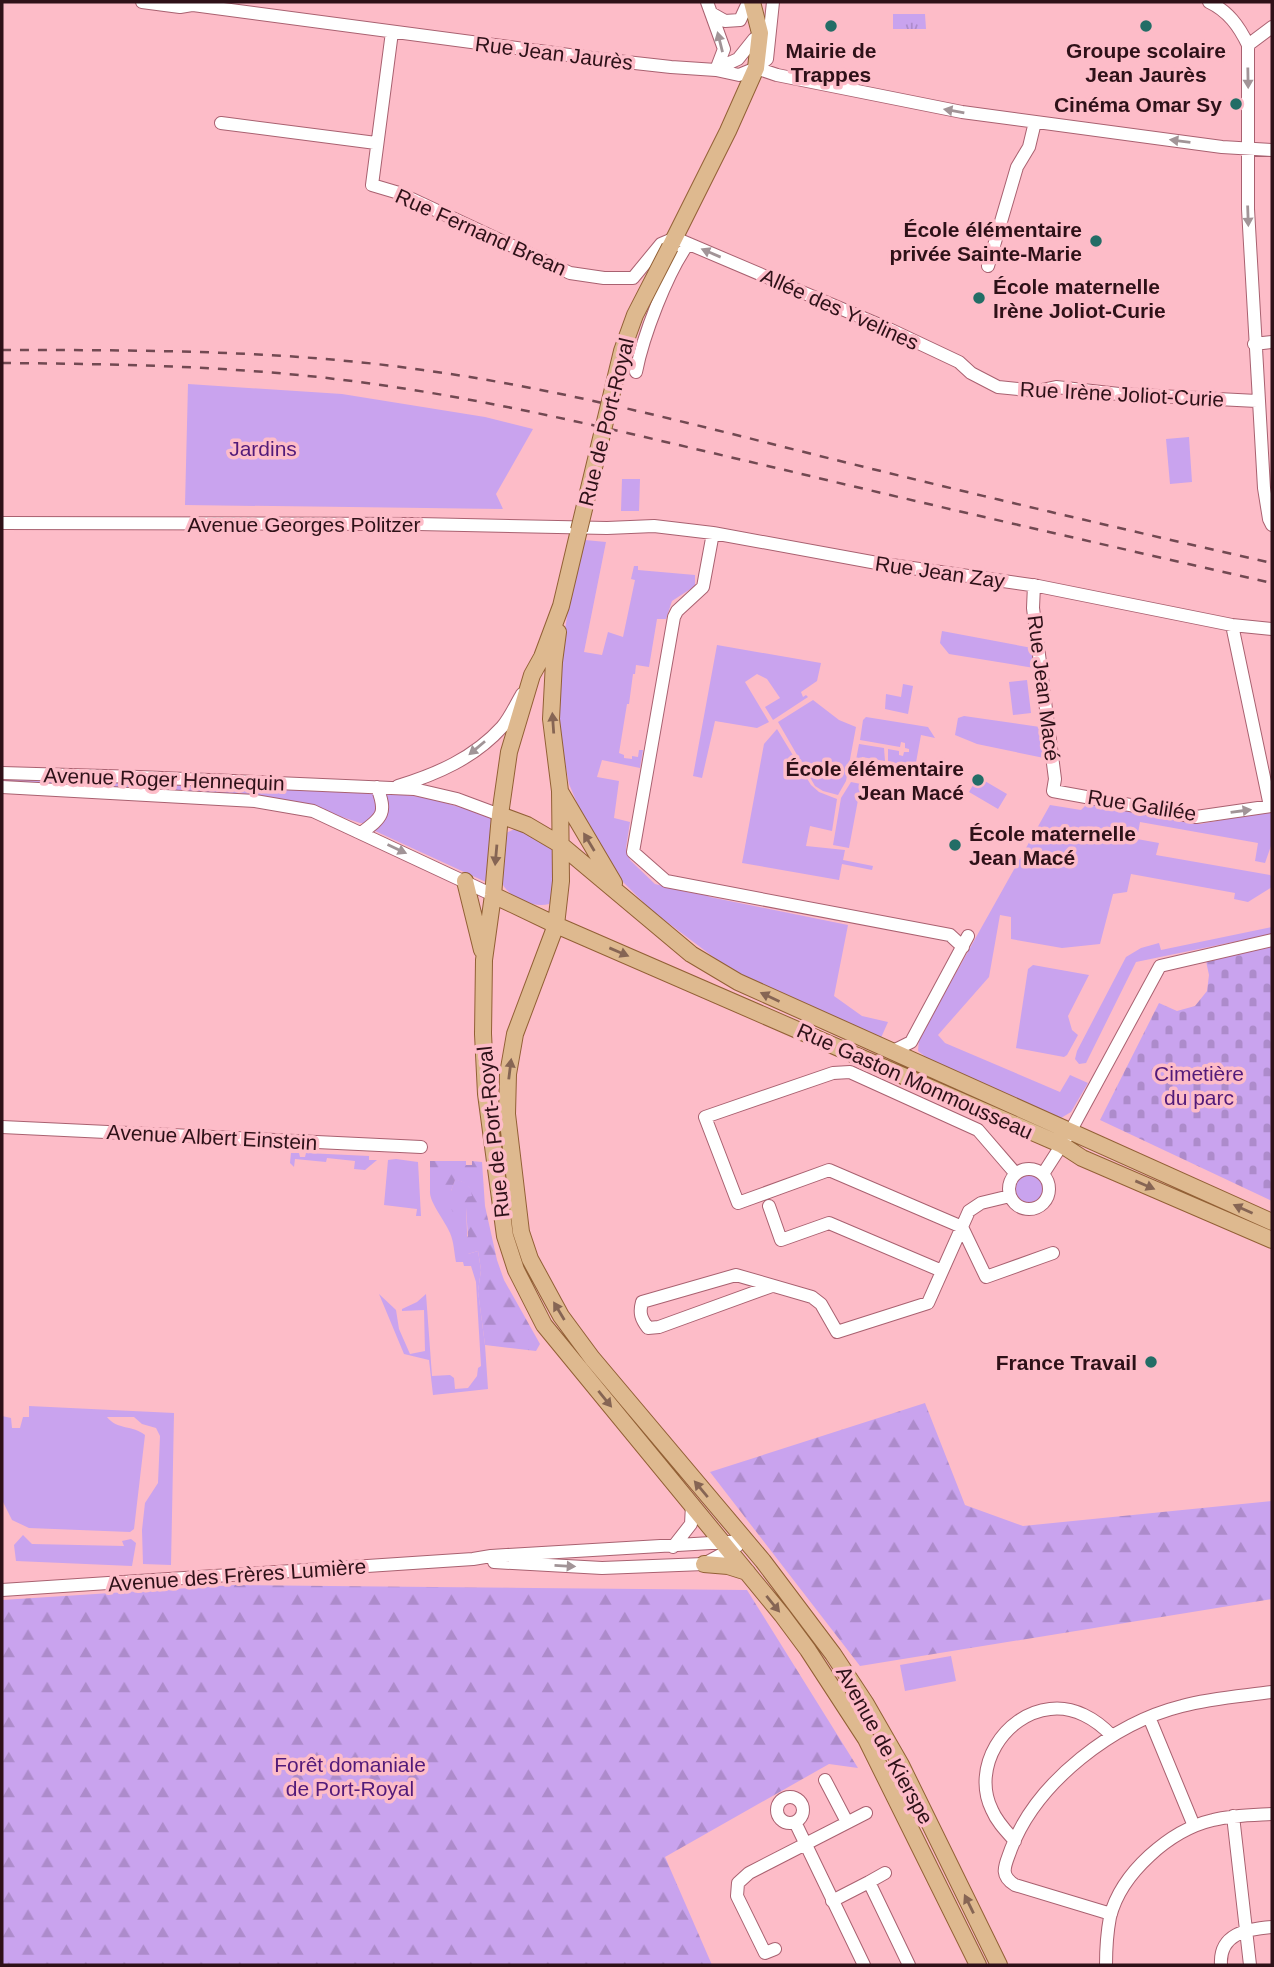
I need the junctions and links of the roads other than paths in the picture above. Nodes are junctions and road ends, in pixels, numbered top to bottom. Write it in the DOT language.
graph roads {
  1 [pos="142,2"];
  2 [pos="773,2"];
  3 [pos="1209,2"];
  4 [pos="749,3"];
  5 [pos="188,4"];
  6 [pos="709,8"];
  7 [pos="1272,27"];
  8 [pos="392,32"];
  9 [pos="754,39"];
  10 [pos="1248,45"];
  11 [pos="756,68"];
  12 [pos="716,70"];
  13 [pos="1035,122"];
  14 [pos="221,123"];
  15 [pos="376,143"];
  16 [pos="1247,148"];
  17 [pos="1272,150"];
  18 [pos="678,243"];
  19 [pos="988,266"];
  20 [pos="1272,342"];
  21 [pos="1254,344"];
  22 [pos="636,372"];
  23 [pos="987,383"];
  24 [pos="1257,401"];
  25 [pos="2,523"];
  26 [pos="1272,525"];
  27 [pos="607,528"];
  28 [pos="713,533"];
  29 [pos="1034,585"];
  30 [pos="561,606"];
  31 [pos="1232,625"];
  32 [pos="1272,629"];
  33 [pos="532,675"];
  34 [pos="2,773"];
  35 [pos="2,787"];
  36 [pos="384,787"];
  37 [pos="560,791"];
  38 [pos="1053,791"];
  39 [pos="1271,806"];
  40 [pos="500,815"];
  41 [pos="361,833"];
  42 [pos="561,845"];
  43 [pos="465,881"];
  44 [pos="619,892"];
  45 [pos="493,895"];
  46 [pos="556,925"];
  47 [pos="1272,940"];
  48 [pos="484,960"];
  49 [pos="911,1042"];
  50 [pos="891,1052"];
  51 [pos="915,1063"];
  52 [pos="2,1127"];
  53 [pos="1066,1139"];
  54 [pos="421,1147"];
  55 [pos="1016,1174"];
  56 [pos="1043,1174"];
  57 [pos="1010,1196"];
  58 [pos="769,1206"];
  59 [pos="1272,1222"];
  60 [pos="962,1227"];
  61 [pos="1272,1240"];
  62 [pos="1053,1253"];
  63 [pos="942,1271"];
  64 [pos="772,1286"];
  65 [pos="692,1505"];
  66 [pos="745,1541"];
  67 [pos="673,1547"];
  68 [pos="727,1547"];
  69 [pos="473,1559"];
  70 [pos="704,1564"];
  71 [pos="747,1572"];
  72 [pos="2,1590"];
  73 [pos="1272,1692"];
  74 [pos="1149,1717"];
  75 [pos="1112,1736"];
  76 [pos="825,1780"];
  77 [pos="866,1813"];
  78 [pos="1272,1814"];
  79 [pos="1233,1816"];
  80 [pos="796,1822"];
  81 [pos="847,1822"];
  82 [pos="1194,1826"];
  83 [pos="1015,1840"];
  84 [pos="804,1843"];
  85 [pos="885,1874"];
  86 [pos="869,1882"];
  87 [pos="832,1901"];
  88 [pos="1111,1914"];
  89 [pos="1272,1927"];
  90 [pos="1245,1932"];
  91 [pos="775,1949"];
  92 [pos="864,1965"];
  93 [pos="909,1965"];
  94 [pos="978,1965"];
  95 [pos="999,1965"];
  96 [pos="1106,1965"];
  97 [pos="1221,1965"];
  98 [pos="1250,1965"];
  1 -- 5 [label="street, Rue Jean Jaurès"];
  2 -- 11 [label="street"];
  3 -- 10 [label="street"];
  4 -- 6 [label="street"];
  4 -- 9 [label="main road, Rue de Port-Royal"];
  4 -- 11 [label="main road, Rue de Port-Royal"];
  5 -- 8 [label="street, Rue Jean Jaurès"];
  12 -- 6 [label="street, one-way"];
  7 -- 10 [label="street"];
  8 -- 12 [label="street, Rue Jean Jaurès"];
  8 -- 15 [label="street"];
  9 -- 11 [label="main road, Rue de Port-Royal"];
  9 -- 12 [label="street"];
  10 -- 16 [label="street, one-way"];
  11 -- 12 [label="street, Rue Jean Jaurès"];
  13 -- 11 [label="street, Rue Jean Jaurès, one-way"];
  11 -- 18 [label="main road, Rue de Port-Royal"];
  16 -- 13 [label="street, Rue Jean Jaurès, one-way"];
  13 -- 19 [label="street"];
  14 -- 15 [label="street"];
  15 -- 18 [label="street, Rue Fernand Brean"];
  16 -- 17 [label="street, Rue Jean Jaurès"];
  16 -- 21 [label="street, one-way"];
  18 -- 22 [label="street"];
  23 -- 18 [label="street, Allée des Yvelines, one-way"];
  18 -- 30 [label="main road, Rue de Port-Royal, bridge"];
  20 -- 21 [label="street"];
  21 -- 24 [label="street"];
  23 -- 24 [label="street, Rue Irène Joliot-Curie"];
  24 -- 26 [label="street"];
  25 -- 27 [label="street, Avenue Georges Politzer"];
  27 -- 28 [label="street, Rue Jean Zay"];
  28 -- 29 [label="street, Rue Jean Zay"];
  28 -- 49 [label="street"];
  29 -- 31 [label="street, Rue Jean Zay"];
  29 -- 38 [label="street, Rue Jean Macé"];
  30 -- 33 [label="main road, Rue de Port-Royal"];
  37 -- 30 [label="main road, Rue de Port-Royal, one-way"];
  31 -- 32 [label="street, Rue Jean Zay"];
  31 -- 39 [label="street"];
  33 -- 36 [label="street, one-way"];
  33 -- 40 [label="main road, Rue de Port-Royal"];
  34 -- 36 [label="street, Avenue Roger Hennequin"];
  35 -- 41 [label="street, Avenue Roger Hennequin"];
  36 -- 40 [label="street, Avenue Roger Hennequin"];
  36 -- 41 [label="street"];
  37 -- 42 [label="main road, Rue de Port-Royal"];
  44 -- 37 [label="main road, one-way"];
  38 -- 39 [label="street, Rue Galilée, one-way"];
  40 -- 42 [label="main road, Rue Gaston Monmousseau"];
  40 -- 45 [label="main road, Rue de Port-Royal, one-way"];
  41 -- 43 [label="street, Avenue Roger Hennequin, one-way"];
  42 -- 44 [label="main road, Rue Gaston Monmousseau"];
  42 -- 46 [label="main road, Rue de Port-Royal"];
  43 -- 45 [label="street, Avenue Roger Hennequin"];
  43 -- 48 [label="main road"];
  50 -- 44 [label="main road, Rue Gaston Monmousseau, one-way"];
  45 -- 46 [label="main road, Rue Gaston Monmousseau"];
  45 -- 48 [label="main road, Rue de Port-Royal"];
  46 -- 53 [label="main road, Rue Gaston Monmousseau, one-way"];
  66 -- 46 [label="main road, Rue de Port-Royal, one-way"];
  47 -- 53 [label="street"];
  48 -- 65 [label="main road, Rue de Port-Royal, one-way"];
  49 -- 50 [label="street"];
  49 -- 51 [label="street"];
  50 -- 51 [label="main road, Rue Gaston Monmousseau"];
  51 -- 53 [label="main road, Rue Gaston Monmousseau"];
  52 -- 54 [label="street, Avenue Albert Einstein"];
  53 -- 56 [label="street"];
  59 -- 53 [label="main road, Rue Gaston Monmousseau, one-way"];
  53 -- 61 [label="main road, Rue Gaston Monmousseau, one-way"];
  55 -- 56 [label="street"];
  55 -- 57 [label="street"];
  55 -- 60 [label="street"];
  56 -- 57 [label="street"];
  57 -- 60 [label="street"];
  58 -- 63 [label="street"];
  60 -- 62 [label="street"];
  60 -- 63 [label="street"];
  63 -- 64 [label="street"];
  64 -- 64 [label="street"];
  65 -- 67 [label="street"];
  65 -- 68 [label="main road, Rue de Port-Royal"];
  66 -- 68 [label="street, Avenue des Frères Lumière"];
  95 -- 66 [label="main road, Avenue de Kierspe, one-way"];
  67 -- 68 [label="street, Avenue des Frères Lumière"];
  67 -- 69 [label="street, Avenue des Frères Lumière"];
  68 -- 70 [label="street, Avenue des Frères Lumière"];
  68 -- 71 [label="main road, Avenue de Kierspe"];
  69 -- 70 [label="street, Avenue des Frères Lumière, one-way"];
  69 -- 72 [label="street, Avenue des Frères Lumière"];
  70 -- 71 [label="main road"];
  71 -- 94 [label="main road, Avenue de Kierspe, one-way"];
  73 -- 74 [label="street"];
  74 -- 75 [label="street"];
  74 -- 82 [label="street"];
  75 -- 83 [label="street"];
  75 -- 83 [label="street"];
  76 -- 81 [label="street"];
  77 -- 81 [label="street"];
  78 -- 79 [label="street"];
  79 -- 82 [label="street"];
  79 -- 90 [label="street"];
  80 -- 84 [label="street"];
  81 -- 84 [label="street"];
  82 -- 88 [label="street"];
  83 -- 88 [label="street"];
  84 -- 87 [label="street"];
  84 -- 91 [label="street"];
  85 -- 86 [label="street"];
  86 -- 87 [label="street"];
  86 -- 93 [label="street"];
  87 -- 92 [label="street"];
  88 -- 96 [label="street"];
  89 -- 90 [label="street"];
  90 -- 97 [label="street"];
  90 -- 98 [label="street"];
}
